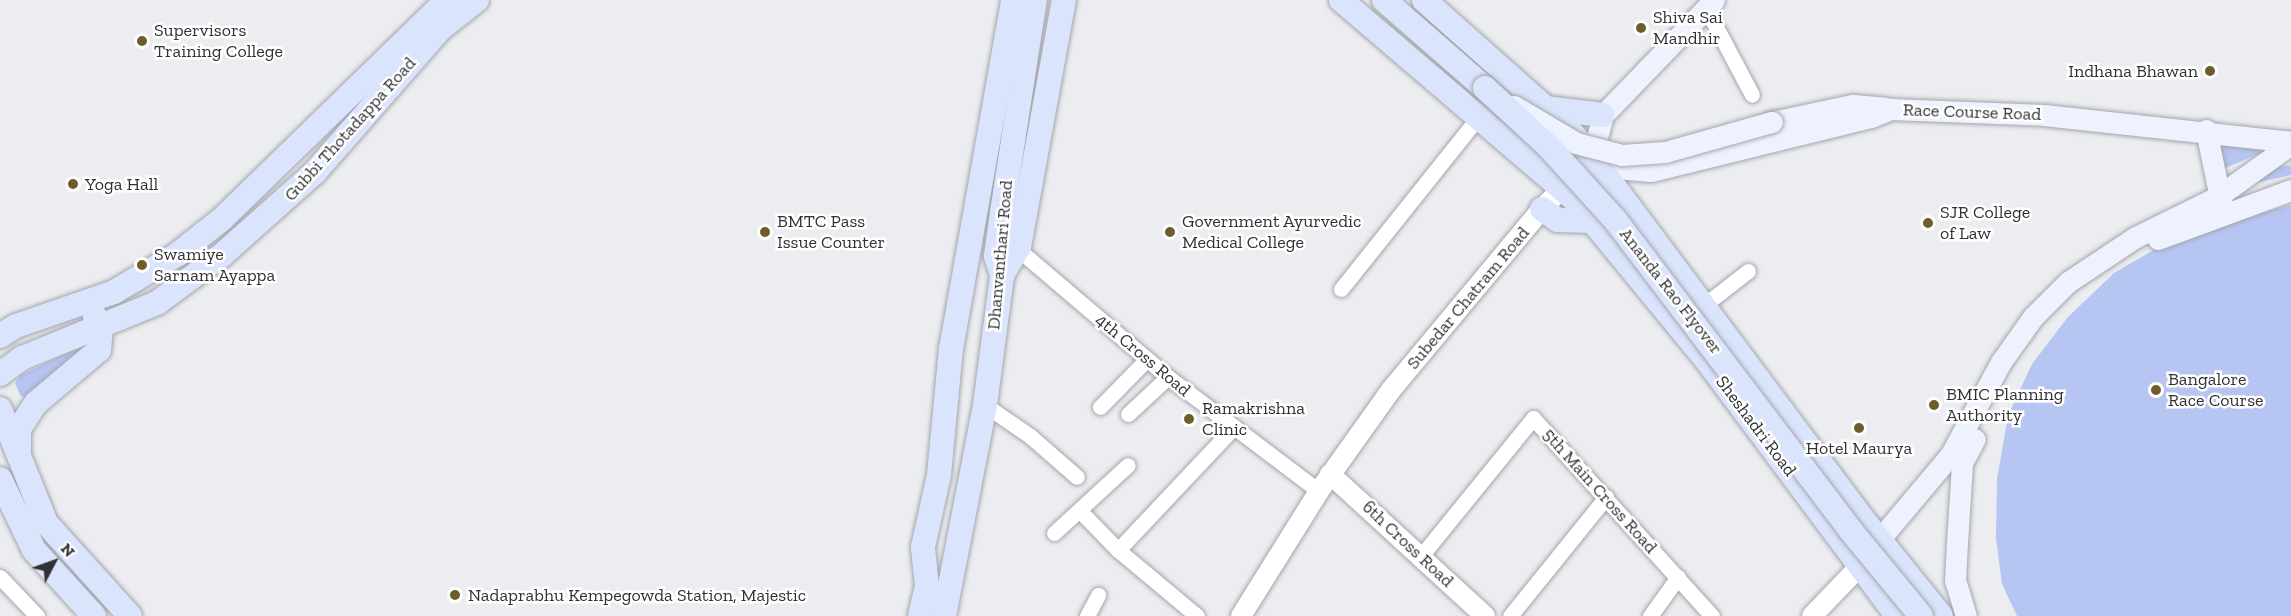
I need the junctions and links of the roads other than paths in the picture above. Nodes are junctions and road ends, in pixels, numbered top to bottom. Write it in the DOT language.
graph roads {
  1 [pos="447,0"];
  2 [pos="477,0"];
  3 [pos="1013,0"];
  4 [pos="1035,0"];
  5 [pos="1064,0"];
  6 [pos="1341,0"];
  7 [pos="1384,0"];
  8 [pos="1424,0"];
  9 [pos="1710,4"];
  10 [pos="1485,88"];
  11 [pos="1752,95"];
  12 [pos="1545,108"];
  13 [pos="1891,109"];
  14 [pos="1480,115"];
  15 [pos="1603,115"];
  16 [pos="2206,130"];
  17 [pos="2291,143"];
  18 [pos="1592,157"];
  19 [pos="1561,188"];
  20 [pos="2291,190"];
  21 [pos="2221,205"];
  22 [pos="1542,209"];
  23 [pos="1592,221"];
  24 [pos="1009,244"];
  25 [pos="1748,271"];
  26 [pos="1341,289"];
  27 [pos="88,301"];
  28 [pos="1703,306"];
  29 [pos="100,329"];
  30 [pos="5,330"];
  31 [pos="1147,359"];
  32 [pos="0,374"];
  33 [pos="1168,377"];
  34 [pos="985,405"];
  35 [pos="1100,407"];
  36 [pos="0,409"];
  37 [pos="1128,414"];
  38 [pos="1233,428"];
  39 [pos="1956,458"];
  40 [pos="20,463"];
  41 [pos="1128,465"];
  42 [pos="1330,474"];
  43 [pos="1077,477"];
  44 [pos="0,480"];
  45 [pos="1319,491"];
  46 [pos="1606,497"];
  47 [pos="1080,511"];
  48 [pos="925,533"];
  49 [pos="1054,533"];
  50 [pos="958,543"];
  51 [pos="1882,543"];
  52 [pos="1118,550"];
  53 [pos="1421,556"];
  54 [pos="1860,566"];
  55 [pos="0,577"];
  56 [pos="1678,577"];
  57 [pos="1098,595"];
  58 [pos="949,614"];
  59 [pos="37,616"];
  60 [pos="94,616"];
  61 [pos="130,616"];
  62 [pos="920,616"];
  63 [pos="1087,616"];
  64 [pos="1197,616"];
  65 [pos="1241,616"];
  66 [pos="1485,616"];
  67 [pos="1510,616"];
  68 [pos="1650,616"];
  69 [pos="1712,616"];
  70 [pos="1812,616"];
  71 [pos="1897,616"];
  72 [pos="1921,616"];
  73 [pos="1941,616"];
  74 [pos="1966,616"];
  1 -- 27 [label="main road, Gubbi Thotadappa Road"];
  2 -- 29 [label="main road, Gubbi Thotadappa Road"];
  3 -- 48 [label="main road, Dhanvanthari Road"];
  4 -- 24 [label="main road, Dhanvanthari Road"];
  5 -- 24 [label="main road"];
  6 -- 14 [label="main road, Sheshadri Road"];
  7 -- 10 [label="main road, Ananda Rao Flyover"];
  8 -- 12 [label="main road"];
  9 -- 11 [label="street"];
  9 -- 15 [label="main road"];
  10 -- 13 [label="main road, bridge"];
  10 -- 72 [label="main road, Ananda Rao Flyover, bridge"];
  12 -- 15 [label="main road"];
  12 -- 18 [label="main road"];
  13 -- 16 [label="main road, Race Course Road"];
  13 -- 18 [label="main road, Race Course Road"];
  14 -- 19 [label="main road, Sheshadri Road"];
  14 -- 26 [label="street"];
  15 -- 18 [label="main road"];
  16 -- 17 [label="main road, Race Course Road"];
  16 -- 21 [label="main road"];
  17 -- 21 [label="main road, Race Course Road"];
  18 -- 19 [label="street, Subedar Chatram Road"];
  18 -- 28 [label="main road"];
  19 -- 22 [label="street, Subedar Chatram Road"];
  19 -- 23 [label="main road, Sheshadri Road"];
  20 -- 21 [label="main road, Race Course Road"];
  21 -- 39 [label="main road, Race Course Road"];
  22 -- 23 [label="main road"];
  22 -- 42 [label="street, Subedar Chatram Road"];
  23 -- 54 [label="main road, Sheshadri Road"];
  24 -- 31 [label="street, 4th Cross Road"];
  24 -- 34 [label="main road, Dhanvanthari Road"];
  25 -- 28 [label="street"];
  27 -- 29 [label="main road"];
  27 -- 30 [label="main road, Gubbi Thotadappa Road"];
  28 -- 51 [label="main road"];
  29 -- 32 [label="main road, Gubbi Thotadappa Road"];
  29 -- 40 [label="main road"];
  31 -- 33 [label="street, 4th Cross Road"];
  31 -- 35 [label="street"];
  33 -- 37 [label="street"];
  33 -- 38 [label="street, 4th Cross Road"];
  34 -- 43 [label="street"];
  34 -- 50 [label="main road, Dhanvanthari Road"];
  36 -- 40 [label="main road"];
  38 -- 45 [label="street, 4th Cross Road"];
  38 -- 52 [label="street"];
  39 -- 51 [label="main road"];
  39 -- 74 [label="main road, Race Course Road"];
  40 -- 61 [label="main road"];
  41 -- 47 [label="street"];
  42 -- 45 [label="street, Subedar Chatram Road"];
  42 -- 53 [label="street, 6th Cross Road"];
  44 -- 60 [label="main road"];
  45 -- 65 [label="street, Subedar Chatram Road"];
  46 -- 53 [label="street, 5th Main Cross Road"];
  46 -- 56 [label="street, 5th Main Cross Road"];
  46 -- 67 [label="street"];
  47 -- 49 [label="street"];
  47 -- 52 [label="street"];
  48 -- 50 [label="main road"];
  48 -- 62 [label="main road, Dhanvanthari Road"];
  50 -- 58 [label="main road, Dhanvanthari Road"];
  51 -- 54 [label="main road"];
  51 -- 73 [label="main road"];
  52 -- 64 [label="street"];
  53 -- 66 [label="street, 6th Cross Road"];
  54 -- 70 [label="street"];
  54 -- 71 [label="main road, Sheshadri Road"];
  55 -- 59 [label="street"];
  56 -- 68 [label="street"];
  56 -- 69 [label="street, 5th Main Cross Road"];
  57 -- 63 [label="street"];
}
